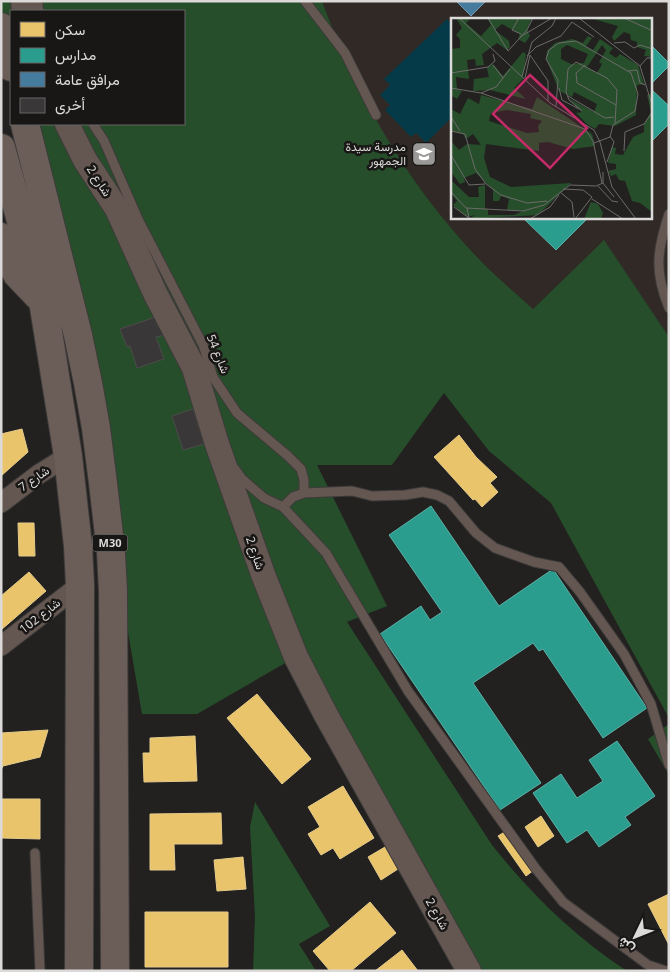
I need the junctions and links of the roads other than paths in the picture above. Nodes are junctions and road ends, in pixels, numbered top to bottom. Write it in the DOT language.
graph roads {
  1 [pos="305,1"];
  2 [pos="1,27"];
  3 [pos="10,63"];
  4 [pos="376,115"];
  5 [pos="25,125"];
  6 [pos="68,125"];
  7 [pos="94,125"];
  8 [pos="1,148"];
  9 [pos="669,214"];
  10 [pos="1,237"];
  11 [pos="43,301"];
  12 [pos="669,308"];
  13 [pos="217,444"];
  14 [pos="68,456"];
  15 [pos="304,493"];
  16 [pos="1,503"];
  17 [pos="283,507"];
  18 [pos="80,585"];
  19 [pos="1,646"];
  20 [pos="669,765"];
  21 [pos="34,853"];
  22 [pos="40,971"];
  23 [pos="79,971"];
  24 [pos="115,971"];
  25 [pos="469,971"];
  26 [pos="666,971"];
  1 -- 4 [label="lane"];
  2 -- 3 [label="highway"];
  5 -- 24 [label="highway, M30"];
  6 -- 13 [label="street, شارع 2"];
  7 -- 15 [label="lane, شارع 54"];
  8 -- 11 [label="highway, M30"];
  9 -- 12 [label="lane"];
  10 -- 11 [label="highway"];
  11 -- 14 [label="highway, M30"];
  13 -- 17 [label="lane"];
  13 -- 25 [label="street, شارع 2"];
  14 -- 16 [label="street, شارع 7"];
  14 -- 18 [label="highway, M30"];
  15 -- 17 [label="lane"];
  15 -- 20 [label="lane"];
  17 -- 26 [label="lane"];
  18 -- 19 [label="street, شارع 102"];
  18 -- 23 [label="highway, M30"];
  21 -- 22 [label="lane"];
}
